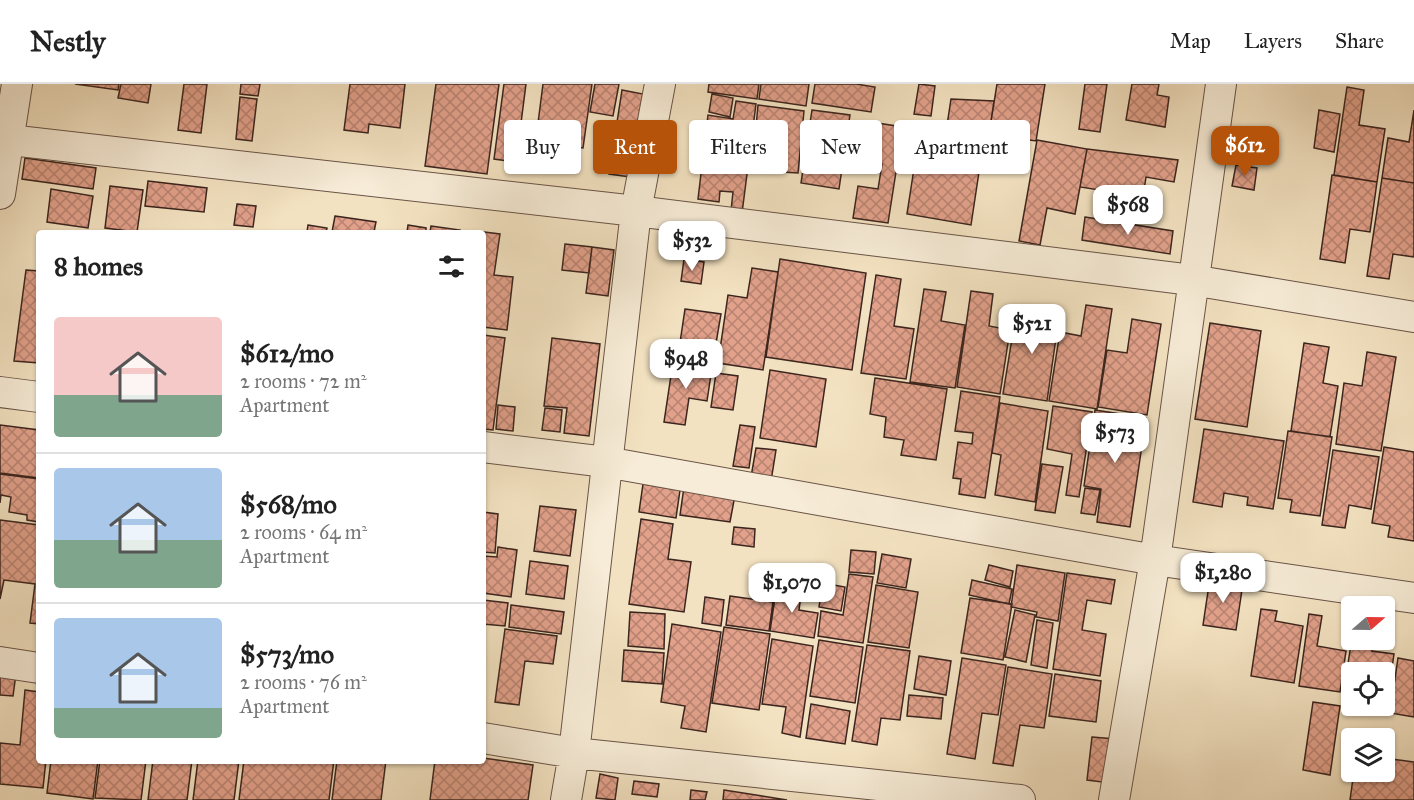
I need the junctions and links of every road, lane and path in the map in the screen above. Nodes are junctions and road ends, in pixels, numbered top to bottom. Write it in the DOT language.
graph roads {
  1 [pos="17,84"];
  2 [pos="660,84"];
  3 [pos="1221,84"];
  4 [pos="5,139"];
  5 [pos="0,194"];
  6 [pos="636,211"];
  7 [pos="1192,280"];
  8 [pos="1414,317"];
  9 [pos="0,392"];
  10 [pos="36,397"];
  11 [pos="486,447"];
  12 [pos="606,462"];
  13 [pos="1155,560"];
  14 [pos="1414,598"];
  15 [pos="0,662"];
  16 [pos="36,668"];
  17 [pos="486,738"];
  18 [pos="573,753"];
  19 [pos="566,800"];
  20 [pos="1020,800"];
  21 [pos="1114,800"];
  1 -- 4 [label="street"];
  2 -- 6 [label="street"];
  3 -- 7 [label="street"];
  4 -- 5 [label="street"];
  4 -- 6 [label="street"];
  6 -- 7 [label="street"];
  6 -- 12 [label="street"];
  7 -- 8 [label="street"];
  7 -- 13 [label="street"];
  9 -- 10 [label="street"];
  11 -- 12 [label="street"];
  12 -- 13 [label="street"];
  12 -- 18 [label="street"];
  13 -- 14 [label="street"];
  13 -- 21 [label="street"];
  15 -- 16 [label="street"];
  17 -- 18 [label="street"];
  18 -- 19 [label="street"];
  18 -- 20 [label="street"];
}
